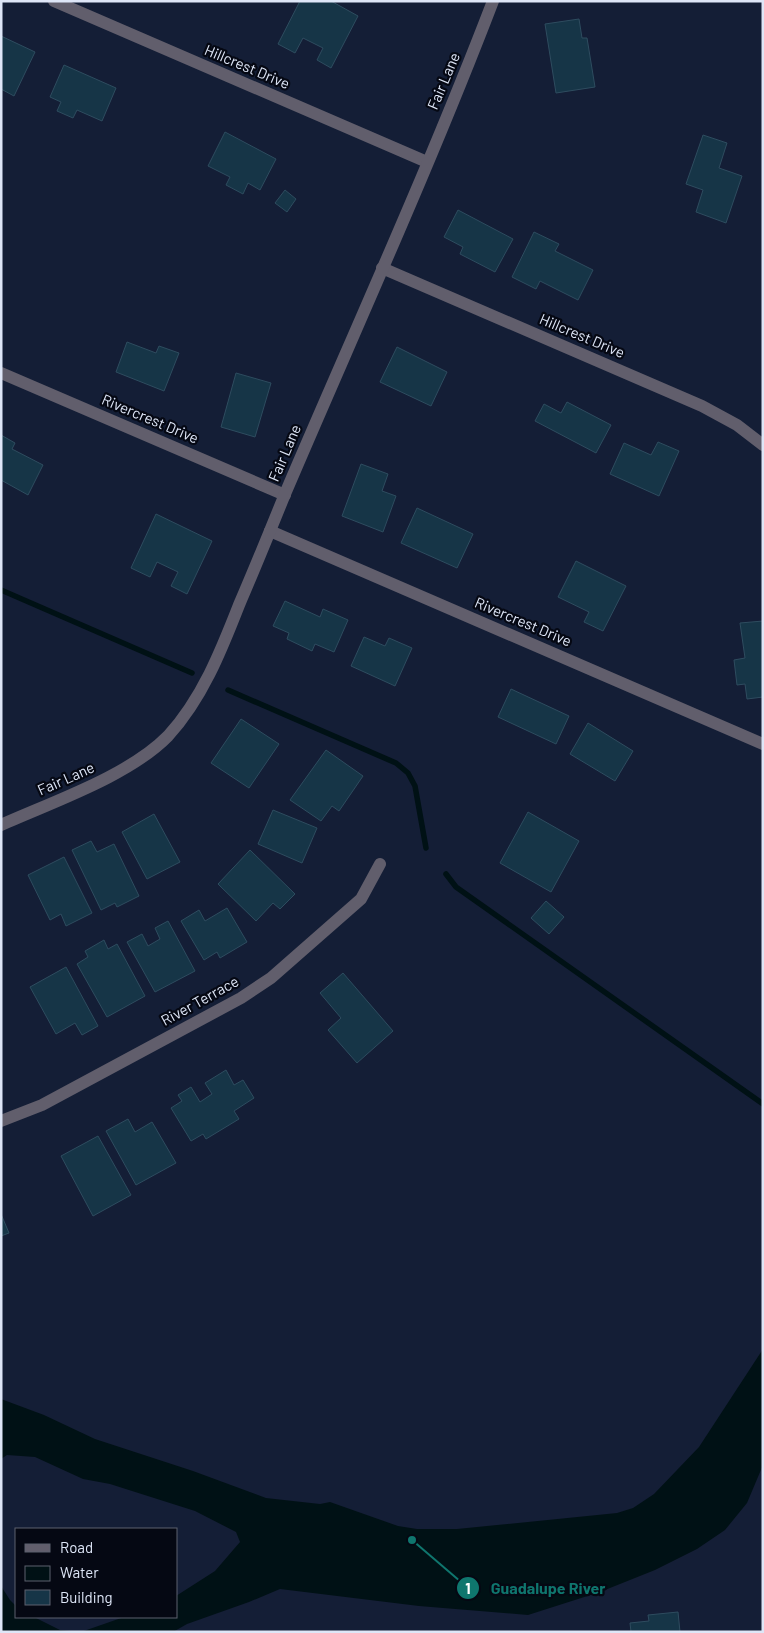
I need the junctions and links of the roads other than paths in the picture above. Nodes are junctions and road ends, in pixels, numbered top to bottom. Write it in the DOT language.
graph roads {
  1 [pos="54,1"];
  2 [pos="493,1"];
  3 [pos="427,162"];
  4 [pos="382,268"];
  5 [pos="1,373"];
  6 [pos="763,445"];
  7 [pos="285,495"];
  8 [pos="270,531"];
  9 [pos="763,744"];
  10 [pos="1,825"];
  11 [pos="380,864"];
  12 [pos="1,1121"];
  1 -- 3 [label="street, Hillcrest Drive"];
  2 -- 3 [label="street, Fair Lane"];
  3 -- 4 [label="street, Fair Lane"];
  4 -- 6 [label="street, Hillcrest Drive"];
  4 -- 7 [label="street, Fair Lane"];
  5 -- 7 [label="street, Rivercrest Drive"];
  7 -- 8 [label="street, Fair Lane"];
  8 -- 9 [label="street, Rivercrest Drive"];
  8 -- 10 [label="street, Fair Lane"];
  11 -- 12 [label="street, River Terrace"];
}
